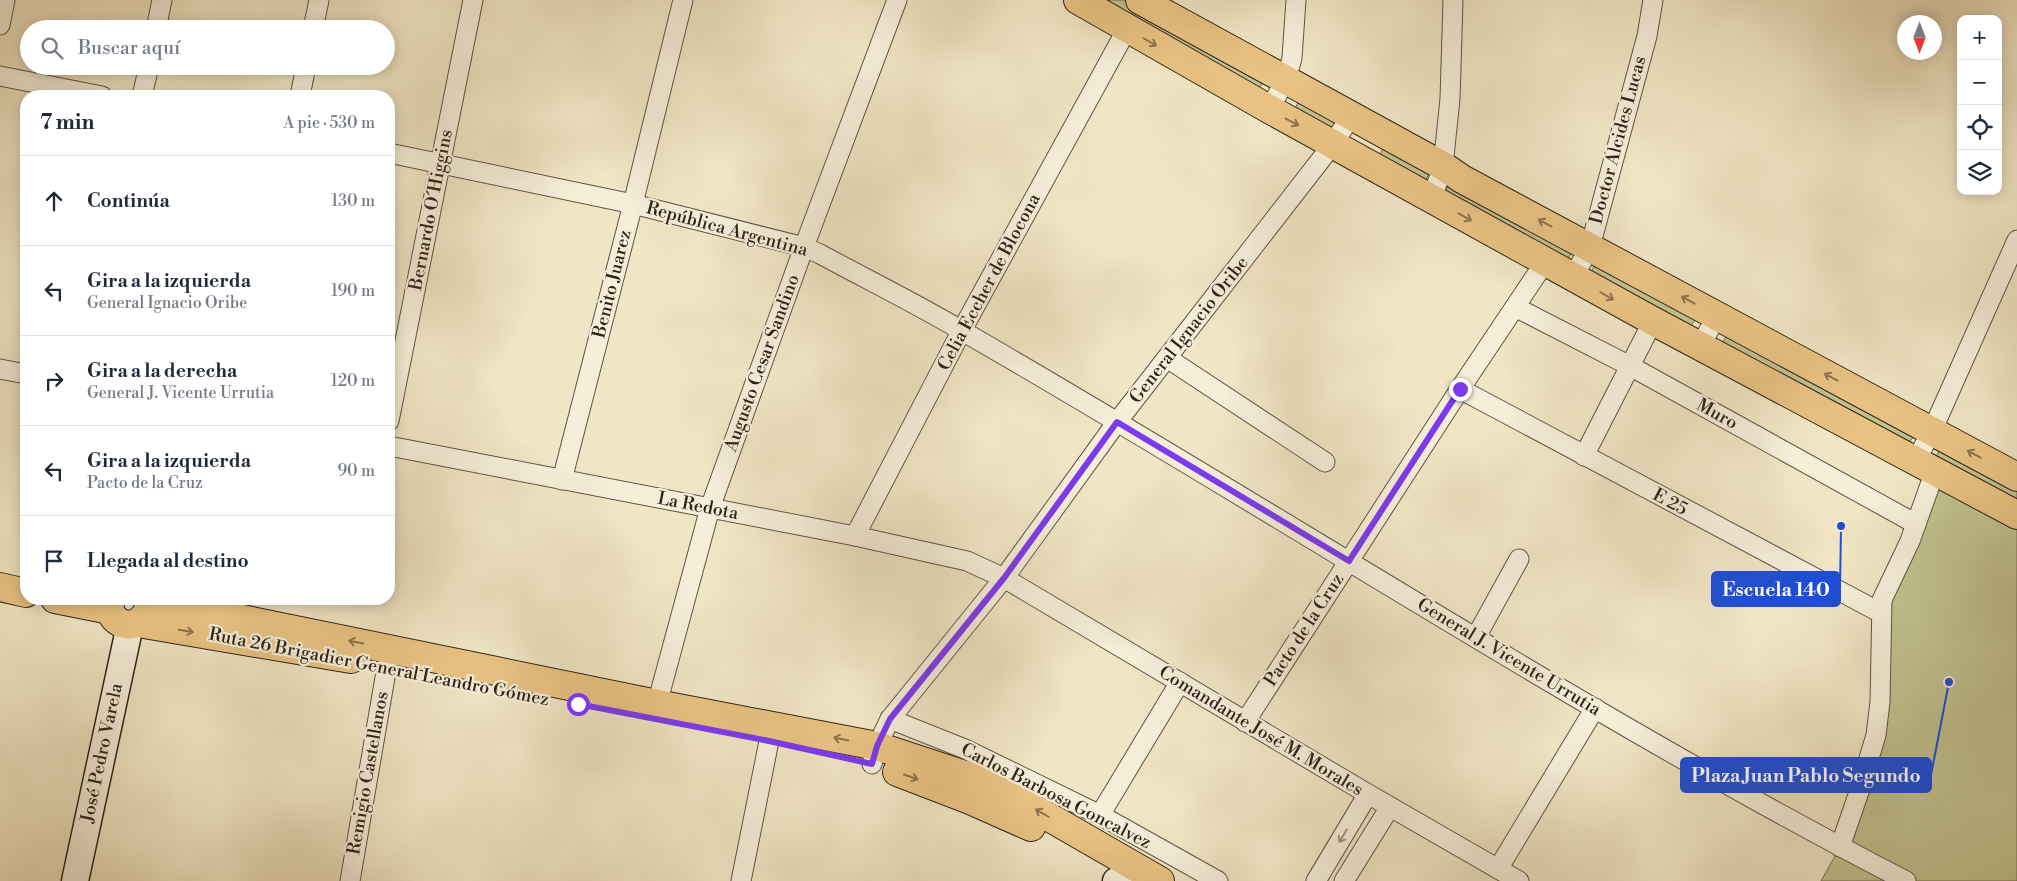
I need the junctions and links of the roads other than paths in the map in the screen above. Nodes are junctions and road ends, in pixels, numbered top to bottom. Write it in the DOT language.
graph roads {
  1 [pos="5,0"];
  2 [pos="162,0"];
  3 [pos="319,0"];
  4 [pos="473,0"];
  5 [pos="683,0"];
  6 [pos="897,0"];
  7 [pos="1078,0"];
  8 [pos="1296,0"];
  9 [pos="1452,0"];
  10 [pos="1653,0"];
  11 [pos="1146,2"];
  12 [pos="158,20"];
  13 [pos="316,20"];
  14 [pos="0,25"];
  15 [pos="1128,29"];
  16 [pos="146,75"];
  17 [pos="304,75"];
  18 [pos="0,76"];
  19 [pos="1286,80"];
  20 [pos="71,90"];
  21 [pos="143,90"];
  22 [pos="301,90"];
  23 [pos="1269,109"];
  24 [pos="1351,116"];
  25 [pos="1333,144"];
  26 [pos="395,154"];
  27 [pos="441,163"];
  28 [pos="1443,166"];
  29 [pos="1432,198"];
  30 [pos="633,204"];
  31 [pos="2017,240"];
  32 [pos="804,247"];
  33 [pos="1590,247"];
  34 [pos="1544,262"];
  35 [pos="1573,277"];
  36 [pos="1515,307"];
  37 [pos="1717,316"];
  38 [pos="1653,321"];
  39 [pos="962,330"];
  40 [pos="1700,346"];
  41 [pos="1167,358"];
  42 [pos="1630,366"];
  43 [pos="0,368"];
  44 [pos="20,373"];
  45 [pos="1460,389"];
  46 [pos="395,391"];
  47 [pos="1117,422"];
  48 [pos="1932,431"];
  49 [pos="395,447"];
  50 [pos="1584,456"];
  51 [pos="1325,462"];
  52 [pos="1925,466"];
  53 [pos="2017,477"];
  54 [pos="562,480"];
  55 [pos="710,508"];
  56 [pos="2017,515"];
  57 [pos="1916,524"];
  58 [pos="855,536"];
  59 [pos="1519,559"];
  60 [pos="1349,561"];
  61 [pos="0,570"];
  62 [pos="20,574"];
  63 [pos="1004,578"];
  64 [pos="0,587"];
  65 [pos="20,592"];
  66 [pos="101,605"];
  67 [pos="131,609"];
  68 [pos="1881,614"];
  69 [pos="1476,637"];
  70 [pos="387,666"];
  71 [pos="1180,682"];
  72 [pos="657,704"];
  73 [pos="1594,708"];
  74 [pos="890,719"];
  75 [pos="1245,722"];
  76 [pos="769,741"];
  77 [pos="874,755"];
  78 [pos="1368,794"];
  79 [pos="1390,807"];
  80 [pos="1100,815"];
  81 [pos="1840,846"];
  82 [pos="1498,868"];
  83 [pos="1125,876"];
  84 [pos="75,881"];
  85 [pos="350,881"];
  86 [pos="740,881"];
  87 [pos="1160,881"];
  88 [pos="1218,881"];
  89 [pos="1316,881"];
  90 [pos="1344,881"];
  91 [pos="1520,881"];
  92 [pos="1906,881"];
  1 -- 14 [label="street"];
  2 -- 12 [label="street"];
  3 -- 13 [label="street"];
  4 -- 27 [label="street, Bernardo O´Higgins"];
  5 -- 30 [label="street, Benito Juarez"];
  6 -- 32 [label="street, Augusto Cesar Sandino"];
  7 -- 15 [label="main road"];
  8 -- 19 [label="street"];
  9 -- 28 [label="street"];
  10 -- 33 [label="street, Doctor Alcides Lucas"];
  11 -- 19 [label="main road"];
  15 -- 23 [label="main road, one-way"];
  15 -- 39 [label="street, Celia Eccher de Blocona"];
  16 -- 21 [label="street"];
  17 -- 22 [label="street"];
  18 -- 20 [label="street"];
  19 -- 23 [label="street"];
  19 -- 24 [label="main road"];
  23 -- 25 [label="main road, one-way"];
  24 -- 25 [label="street, General Ignacio Oribe"];
  24 -- 28 [label="main road"];
  25 -- 29 [label="main road"];
  25 -- 41 [label="street, General Ignacio Oribe"];
  26 -- 27 [label="street, República Argentina"];
  27 -- 30 [label="street, República Argentina"];
  27 -- 46 [label="street, Bernardo O´Higgins"];
  28 -- 29 [label="street"];
  33 -- 28 [label="main road, one-way"];
  29 -- 34 [label="main road, one-way"];
  30 -- 32 [label="street, República Argentina"];
  30 -- 54 [label="street, Benito Juarez"];
  31 -- 48 [label="street"];
  32 -- 39 [label="street, República Argentina"];
  32 -- 55 [label="street, Augusto Cesar Sandino"];
  33 -- 35 [label="street, Doctor Alcides Lucas"];
  37 -- 33 [label="main road, one-way"];
  34 -- 35 [label="main road"];
  34 -- 36 [label="street, Pacto de la Cruz"];
  35 -- 38 [label="main road, one-way"];
  36 -- 42 [label="street, Muro"];
  36 -- 45 [label="street, Pacto de la Cruz"];
  37 -- 40 [label="street"];
  48 -- 37 [label="main road, one-way"];
  38 -- 40 [label="main road"];
  38 -- 42 [label="street"];
  39 -- 47 [label="street, República Argentina"];
  39 -- 58 [label="street, Celia Eccher de Blocona"];
  40 -- 52 [label="main road"];
  41 -- 47 [label="street, General Ignacio Oribe"];
  41 -- 51 [label="street"];
  42 -- 50 [label="street"];
  42 -- 57 [label="street, Muro"];
  43 -- 44 [label="street"];
  45 -- 50 [label="street, E 25"];
  45 -- 60 [label="street, Pacto de la Cruz"];
  47 -- 60 [label="street, General J. Vicente Urrutia"];
  47 -- 63 [label="street, General Ignacio Oribe"];
  48 -- 52 [label="street"];
  53 -- 48 [label="main road, one-way"];
  49 -- 54 [label="street, La Redota"];
  50 -- 68 [label="street, E 25"];
  52 -- 56 [label="main road"];
  52 -- 57 [label="street"];
  54 -- 55 [label="street, La Redota"];
  55 -- 58 [label="street, La Redota"];
  55 -- 72 [label="street, Augusto Cesar Sandino"];
  57 -- 68 [label="street"];
  58 -- 63 [label="street, La Redota"];
  59 -- 69 [label="street"];
  60 -- 69 [label="street, General J. Vicente Urrutia"];
  60 -- 75 [label="street, Pacto de la Cruz"];
  61 -- 62 [label="main road"];
  63 -- 71 [label="street, Comandante José M. Morales"];
  63 -- 74 [label="street, General Ignacio Oribe"];
  64 -- 65 [label="main road"];
  66 -- 67 [label="main road, Ruta 26 Brigadier General Leandro Gómez"];
  67 -- 70 [label="main road, Ruta 26 Brigadier General Leandro Gómez, one-way"];
  72 -- 67 [label="main road, Ruta 26 Brigadier General Leandro Gómez, one-way"];
  67 -- 84 [label="street, José Pedro Varela"];
  68 -- 81 [label="street"];
  69 -- 73 [label="street, General J. Vicente Urrutia"];
  70 -- 76 [label="main road, Ruta 26 Brigadier General Leandro Gómez"];
  70 -- 85 [label="street, Remigio Castellanos"];
  71 -- 75 [label="street, Comandante José M. Morales"];
  71 -- 80 [label="street"];
  77 -- 72 [label="main road, Ruta 26 Brigadier General Leandro Gómez, one-way"];
  73 -- 81 [label="street, General J. Vicente Urrutia"];
  73 -- 82 [label="street"];
  74 -- 77 [label="street, General Ignacio Oribe"];
  74 -- 80 [label="street, Carlos Barbosa Goncalvez"];
  75 -- 78 [label="street, Comandante José M. Morales"];
  76 -- 77 [label="main road, Ruta 26 Brigadier General Leandro Gómez"];
  76 -- 86 [label="street"];
  77 -- 83 [label="main road, Ruta 26 Brigadier General Leandro Gómez"];
  78 -- 79 [label="street, Comandante José M. Morales"];
  78 -- 89 [label="street, one-way"];
  79 -- 82 [label="street, Comandante José M. Morales"];
  79 -- 90 [label="street"];
  80 -- 88 [label="street, Carlos Barbosa Goncalvez"];
  81 -- 92 [label="street, General J. Vicente Urrutia"];
  82 -- 91 [label="street, Comandante José M. Morales"];
  83 -- 87 [label="main road, Ruta 26 Brigadier General Leandro Gómez"];
}
